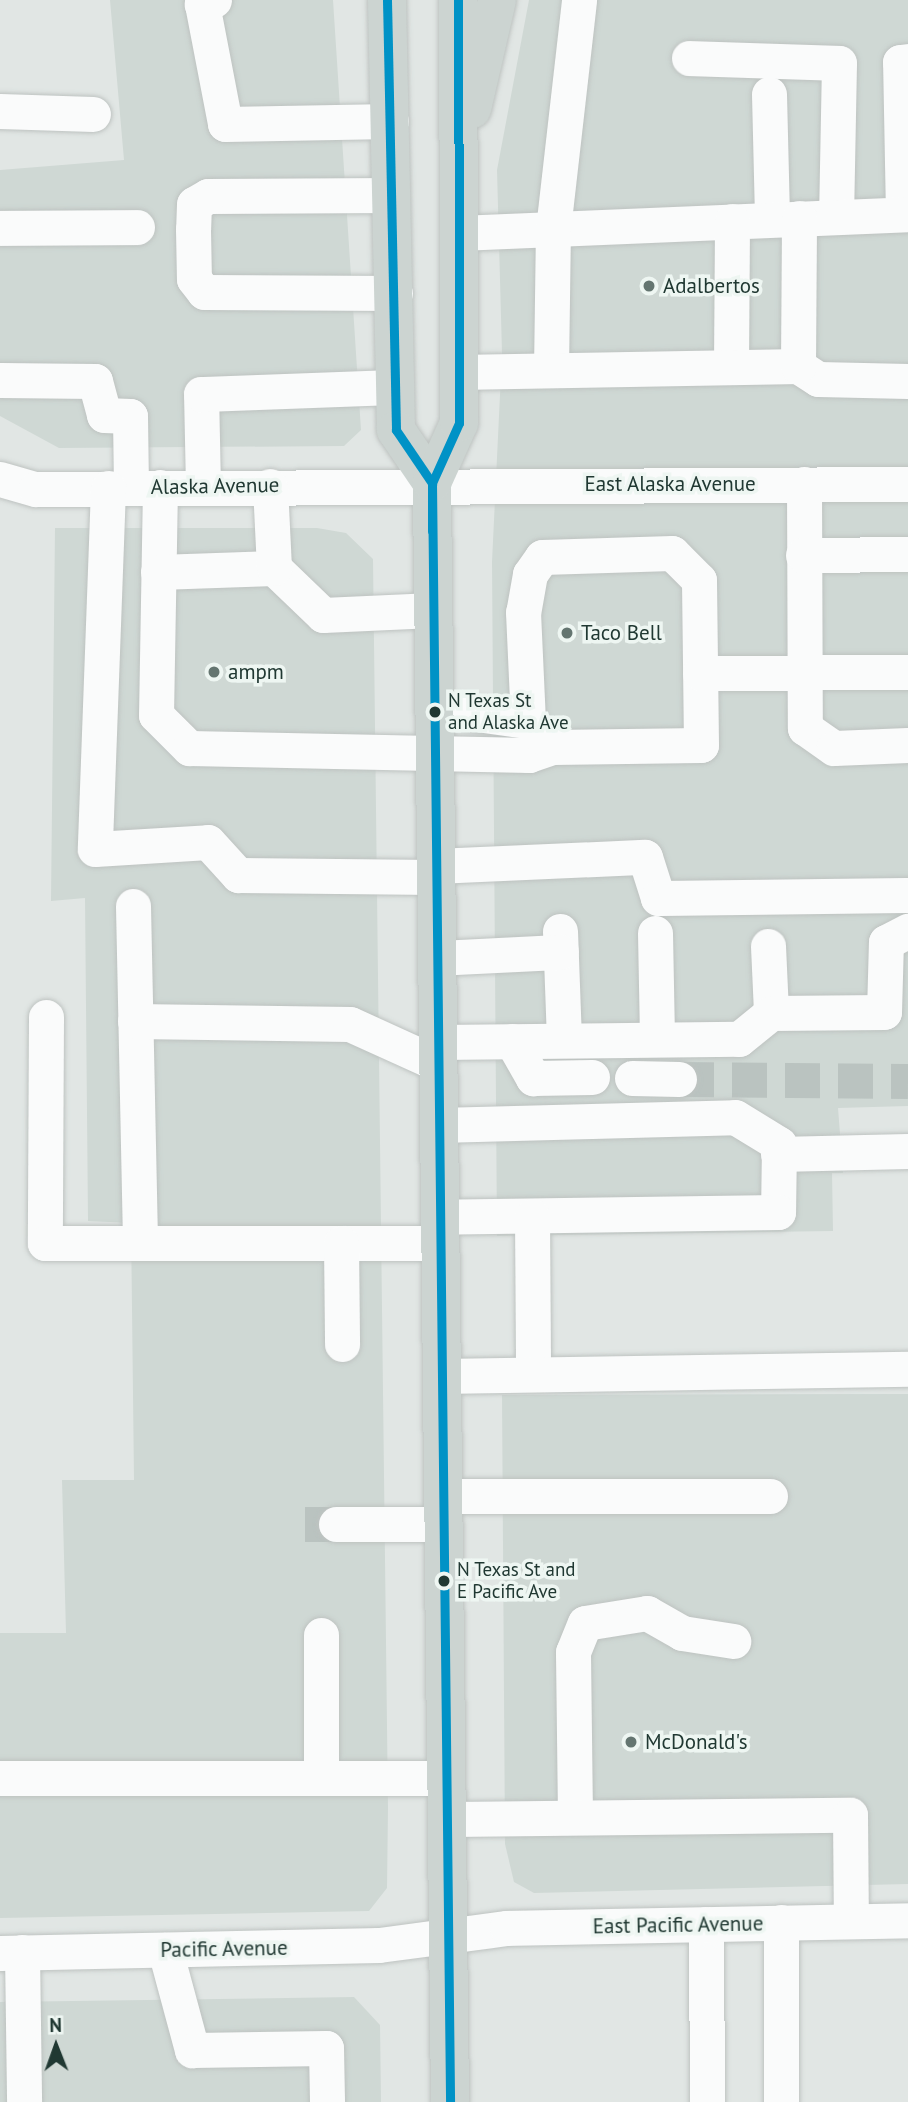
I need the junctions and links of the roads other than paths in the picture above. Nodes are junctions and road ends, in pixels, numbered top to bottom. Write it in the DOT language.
graph roads {
  1 [pos="214,0"];
  2 [pos="387,0"];
  3 [pos="458,0"];
  4 [pos="497,0"];
  5 [pos="579,0"];
  6 [pos="689,58"];
  7 [pos="908,61"];
  8 [pos="769,94"];
  9 [pos="0,111"];
  10 [pos="93,114"];
  11 [pos="391,121"];
  12 [pos="905,145"];
  13 [pos="457,169"];
  14 [pos="392,195"];
  15 [pos="906,214"];
  16 [pos="836,217"];
  17 [pos="786,219"];
  18 [pos="732,221"];
  19 [pos="137,226"];
  20 [pos="0,228"];
  21 [pos="553,229"];
  22 [pos="458,233"];
  23 [pos="394,293"];
  24 [pos="798,366"];
  25 [pos="731,367"];
  26 [pos="551,370"];
  27 [pos="460,372"];
  28 [pos="0,380"];
  29 [pos="908,381"];
  30 [pos="396,387"];
  31 [pos="0,479"];
  32 [pos="432,483"];
  33 [pos="804,484"];
  34 [pos="908,484"];
  35 [pos="270,485"];
  36 [pos="203,487"];
  37 [pos="133,488"];
  38 [pos="908,554"];
  39 [pos="803,555"];
  40 [pos="274,568"];
  41 [pos="158,572"];
  42 [pos="433,610"];
  43 [pos="908,672"];
  44 [pos="700,673"];
  45 [pos="804,673"];
  46 [pos="434,708"];
  47 [pos="528,721"];
  48 [pos="908,746"];
  49 [pos="552,747"];
  50 [pos="434,753"];
  51 [pos="435,872"];
  52 [pos="908,895"];
  53 [pos="133,906"];
  54 [pos="908,930"];
  55 [pos="655,933"];
  56 [pos="768,946"];
  57 [pos="437,958"];
  58 [pos="771,1013"];
  59 [pos="46,1017"];
  60 [pos="135,1021"];
  61 [pos="657,1039"];
  62 [pos="564,1040"];
  63 [pos="512,1041"];
  64 [pos="438,1053"];
  65 [pos="592,1077"];
  66 [pos="632,1078"];
  67 [pos="680,1079"];
  68 [pos="438,1125"];
  69 [pos="908,1150"];
  70 [pos="778,1154"];
  71 [pos="532,1216"];
  72 [pos="439,1230"];
  73 [pos="140,1243"];
  74 [pos="341,1243"];
  75 [pos="342,1344"];
  76 [pos="908,1369"];
  77 [pos="533,1373"];
  78 [pos="441,1376"];
  79 [pos="770,1496"];
  80 [pos="442,1510"];
  81 [pos="336,1524"];
  82 [pos="321,1635"];
  83 [pos="733,1641"];
  84 [pos="0,1778"];
  85 [pos="321,1778"];
  86 [pos="446,1778"];
  87 [pos="575,1817"];
  88 [pos="446,1819"];
  89 [pos="908,1920"];
  90 [pos="851,1921"];
  91 [pos="781,1922"];
  92 [pos="706,1924"];
  93 [pos="448,1937"];
  94 [pos="165,1950"];
  95 [pos="11,1953"];
  96 [pos="24,2102"];
  97 [pos="327,2102"];
  98 [pos="450,2102"];
  99 [pos="707,2102"];
  100 [pos="781,2102"];
  1 -- 11 [label="street"];
  2 -- 11 [label="main road"];
  3 -- 13 [label="main road"];
  4 -- 13 [label="main road"];
  5 -- 21 [label="street"];
  6 -- 16 [label="street"];
  7 -- 12 [label="street"];
  8 -- 17 [label="street"];
  9 -- 10 [label="street"];
  11 -- 14 [label="main road"];
  12 -- 15 [label="street"];
  13 -- 22 [label="main road"];
  14 -- 23 [label="main road"];
  14 -- 23 [label="street"];
  15 -- 16 [label="street"];
  16 -- 17 [label="street"];
  17 -- 18 [label="street"];
  17 -- 24 [label="street"];
  18 -- 21 [label="street"];
  18 -- 25 [label="street"];
  19 -- 20 [label="street"];
  21 -- 22 [label="street"];
  21 -- 26 [label="street"];
  22 -- 27 [label="main road"];
  23 -- 30 [label="main road"];
  24 -- 25 [label="street"];
  24 -- 29 [label="street"];
  25 -- 26 [label="street"];
  26 -- 27 [label="street"];
  27 -- 32 [label="main road"];
  28 -- 37 [label="street"];
  30 -- 32 [label="main road"];
  30 -- 36 [label="street"];
  31 -- 37 [label="street, Alaska Avenue"];
  32 -- 33 [label="street, East Alaska Avenue"];
  32 -- 35 [label="street, Alaska Avenue"];
  32 -- 42 [label="main road"];
  33 -- 34 [label="street, East Alaska Avenue"];
  33 -- 39 [label="street"];
  35 -- 36 [label="street, Alaska Avenue"];
  35 -- 40 [label="street"];
  36 -- 37 [label="street, Alaska Avenue"];
  37 -- 41 [label="street"];
  37 -- 51 [label="street"];
  38 -- 39 [label="street"];
  39 -- 45 [label="street"];
  40 -- 41 [label="street"];
  40 -- 42 [label="street"];
  41 -- 50 [label="street"];
  42 -- 46 [label="main road"];
  43 -- 45 [label="street"];
  44 -- 45 [label="street"];
  44 -- 47 [label="street"];
  44 -- 49 [label="street"];
  45 -- 48 [label="street"];
  46 -- 47 [label="street"];
  46 -- 50 [label="main road"];
  47 -- 49 [label="street"];
  49 -- 50 [label="street"];
  50 -- 51 [label="main road"];
  51 -- 52 [label="street"];
  51 -- 57 [label="main road"];
  53 -- 60 [label="street"];
  54 -- 58 [label="street"];
  55 -- 61 [label="street"];
  56 -- 58 [label="street"];
  57 -- 62 [label="street"];
  57 -- 64 [label="main road"];
  58 -- 61 [label="street"];
  59 -- 73 [label="street"];
  60 -- 64 [label="street"];
  60 -- 73 [label="street"];
  61 -- 62 [label="street"];
  62 -- 63 [label="street"];
  63 -- 64 [label="street"];
  63 -- 65 [label="street"];
  64 -- 68 [label="main road"];
  66 -- 67 [label="street"];
  68 -- 70 [label="street"];
  68 -- 72 [label="main road"];
  69 -- 70 [label="street"];
  70 -- 71 [label="street"];
  71 -- 72 [label="street"];
  71 -- 77 [label="street"];
  72 -- 74 [label="street"];
  72 -- 78 [label="main road"];
  73 -- 74 [label="street"];
  74 -- 75 [label="street"];
  76 -- 77 [label="street"];
  77 -- 78 [label="street"];
  78 -- 80 [label="main road"];
  79 -- 80 [label="street"];
  80 -- 81 [label="street"];
  80 -- 86 [label="main road"];
  82 -- 85 [label="street"];
  83 -- 87 [label="street"];
  84 -- 85 [label="street"];
  85 -- 86 [label="street"];
  86 -- 88 [label="main road"];
  87 -- 88 [label="street"];
  87 -- 90 [label="street"];
  88 -- 93 [label="main road"];
  89 -- 90 [label="street, East Pacific Avenue"];
  90 -- 91 [label="street, East Pacific Avenue"];
  91 -- 92 [label="street, East Pacific Avenue"];
  91 -- 100 [label="street"];
  92 -- 93 [label="street, East Pacific Avenue"];
  92 -- 99 [label="street"];
  93 -- 94 [label="street, Pacific Avenue"];
  93 -- 98 [label="main road"];
  94 -- 95 [label="street, Pacific Avenue"];
  94 -- 97 [label="street"];
  95 -- 96 [label="street"];
}
